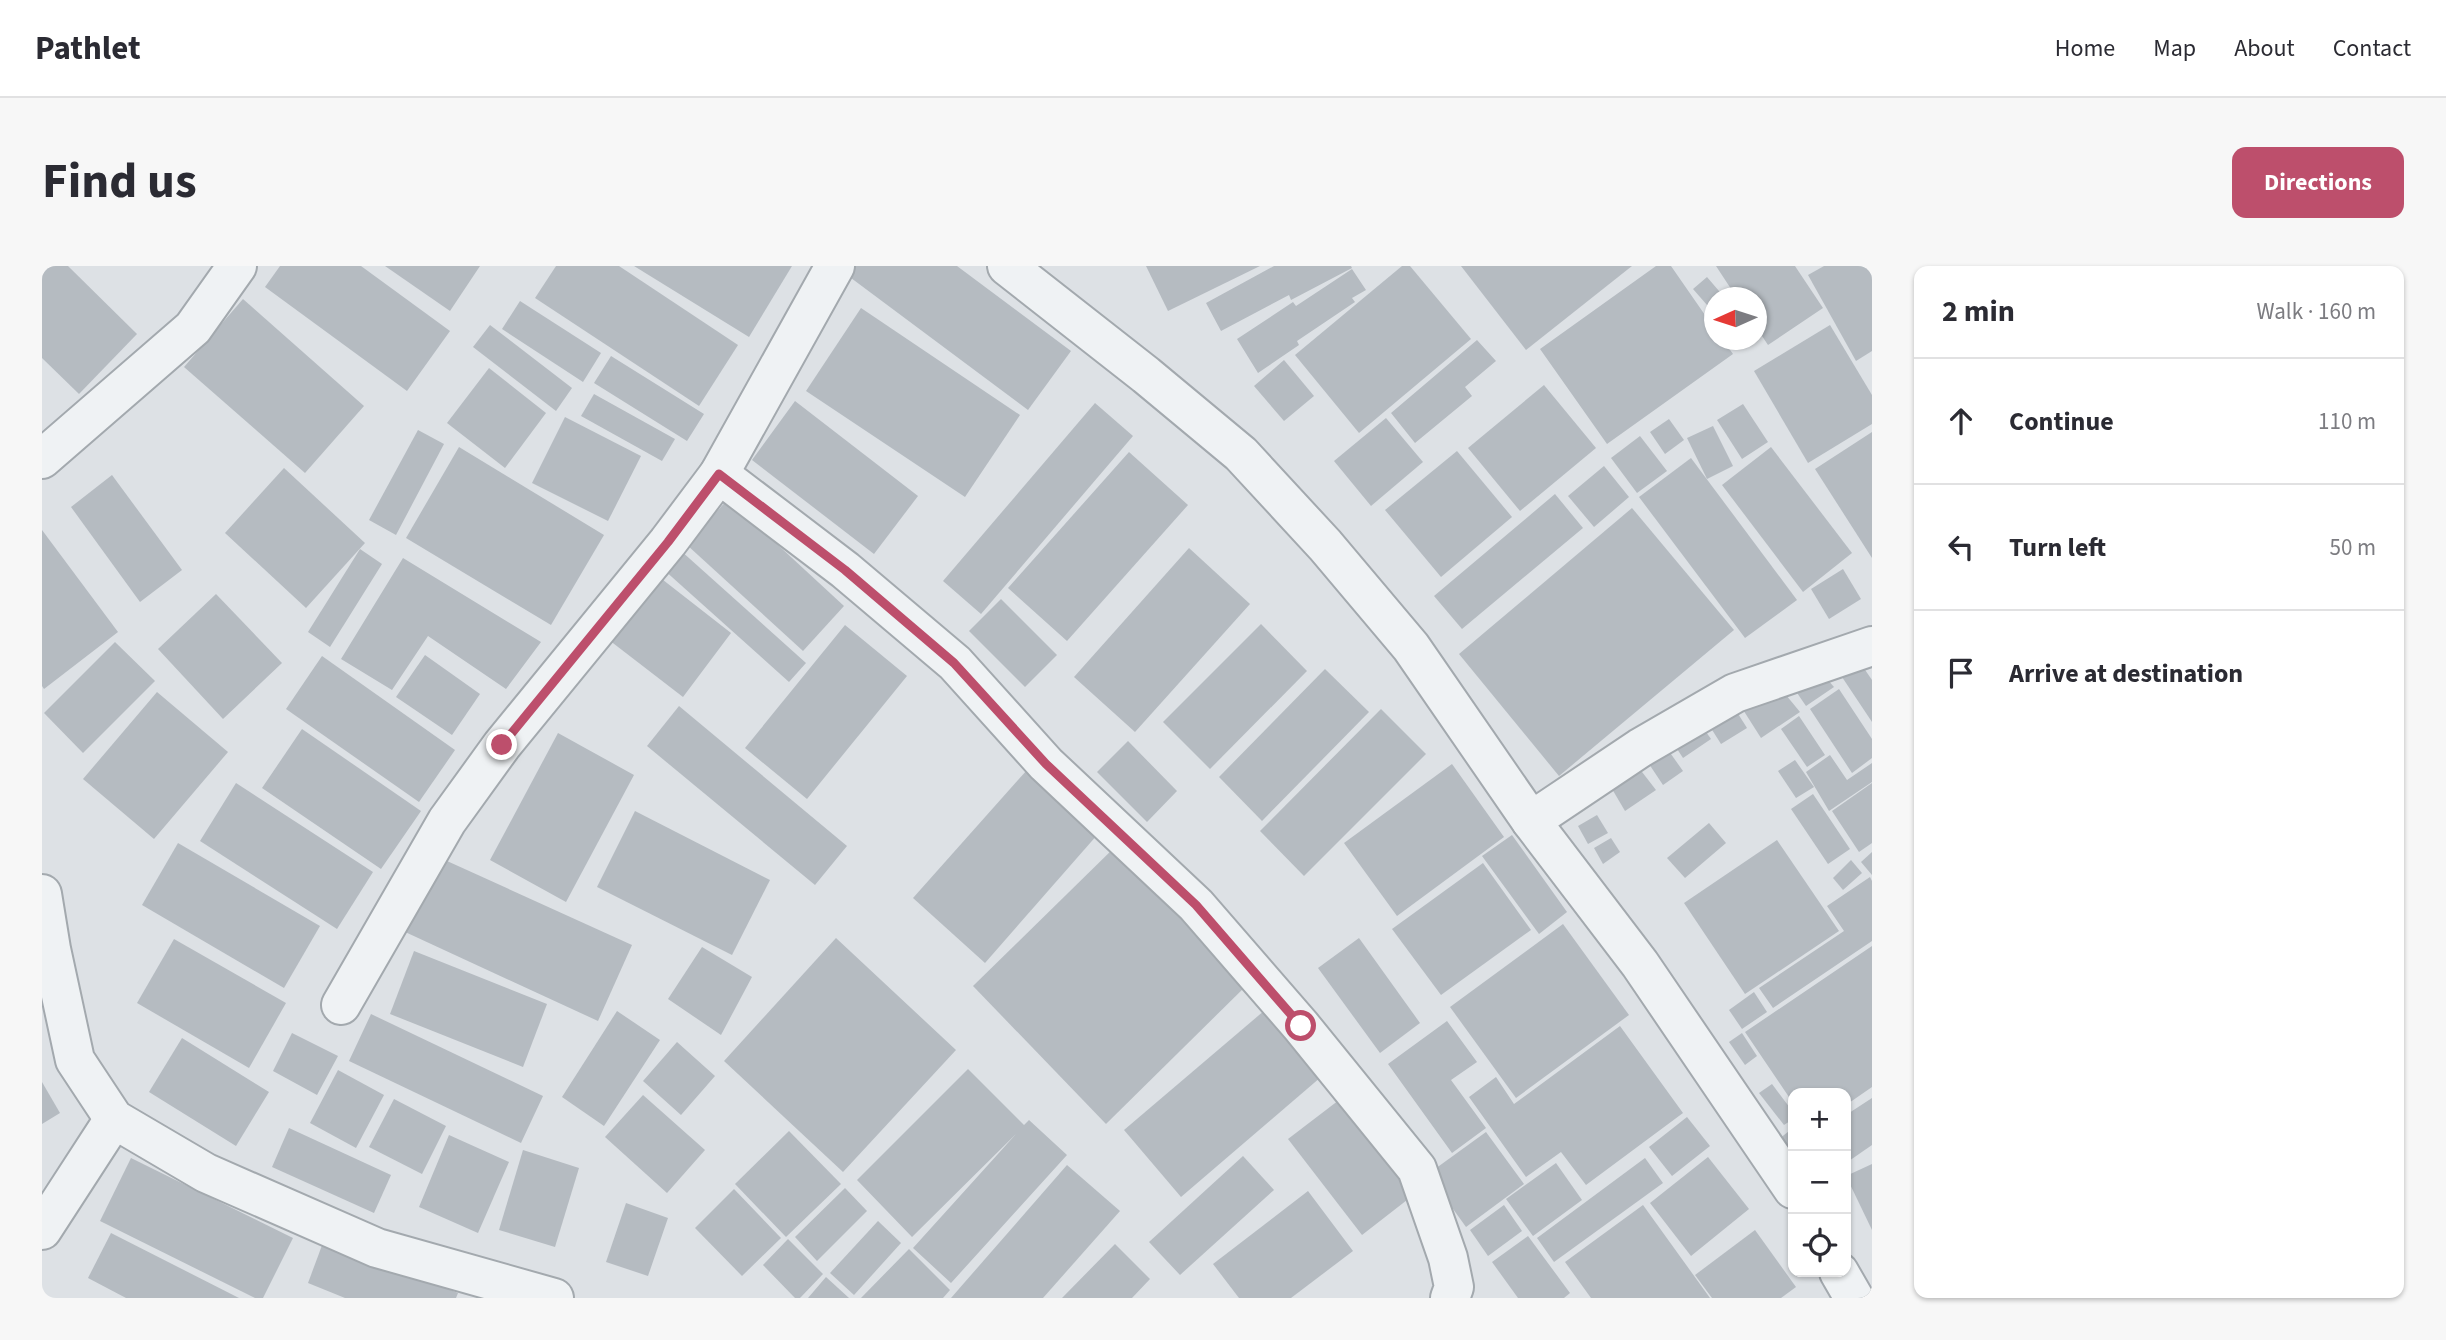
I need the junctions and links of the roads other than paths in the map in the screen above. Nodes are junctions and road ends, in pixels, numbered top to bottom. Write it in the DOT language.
graph roads {
  1 [pos="237,266"];
  2 [pos="835,266"];
  3 [pos="1007,266"];
  4 [pos="42,459"];
  5 [pos="719,474"];
  6 [pos="1872,646"];
  7 [pos="1531,821"];
  8 [pos="42,894"];
  9 [pos="341,1005"];
  10 [pos="114,1119"];
  11 [pos="1788,1182"];
  12 [pos="42,1230"];
  13 [pos="1842,1277"];
  14 [pos="554,1298"];
  15 [pos="1450,1298"];
  16 [pos="1854,1298"];
  1 -- 4 [label="street"];
  2 -- 5 [label="street"];
  3 -- 7 [label="street"];
  5 -- 9 [label="street"];
  5 -- 15 [label="street"];
  6 -- 7 [label="street"];
  7 -- 11 [label="street"];
  8 -- 10 [label="street"];
  10 -- 12 [label="street"];
  10 -- 14 [label="street"];
  13 -- 16 [label="street"];
}
